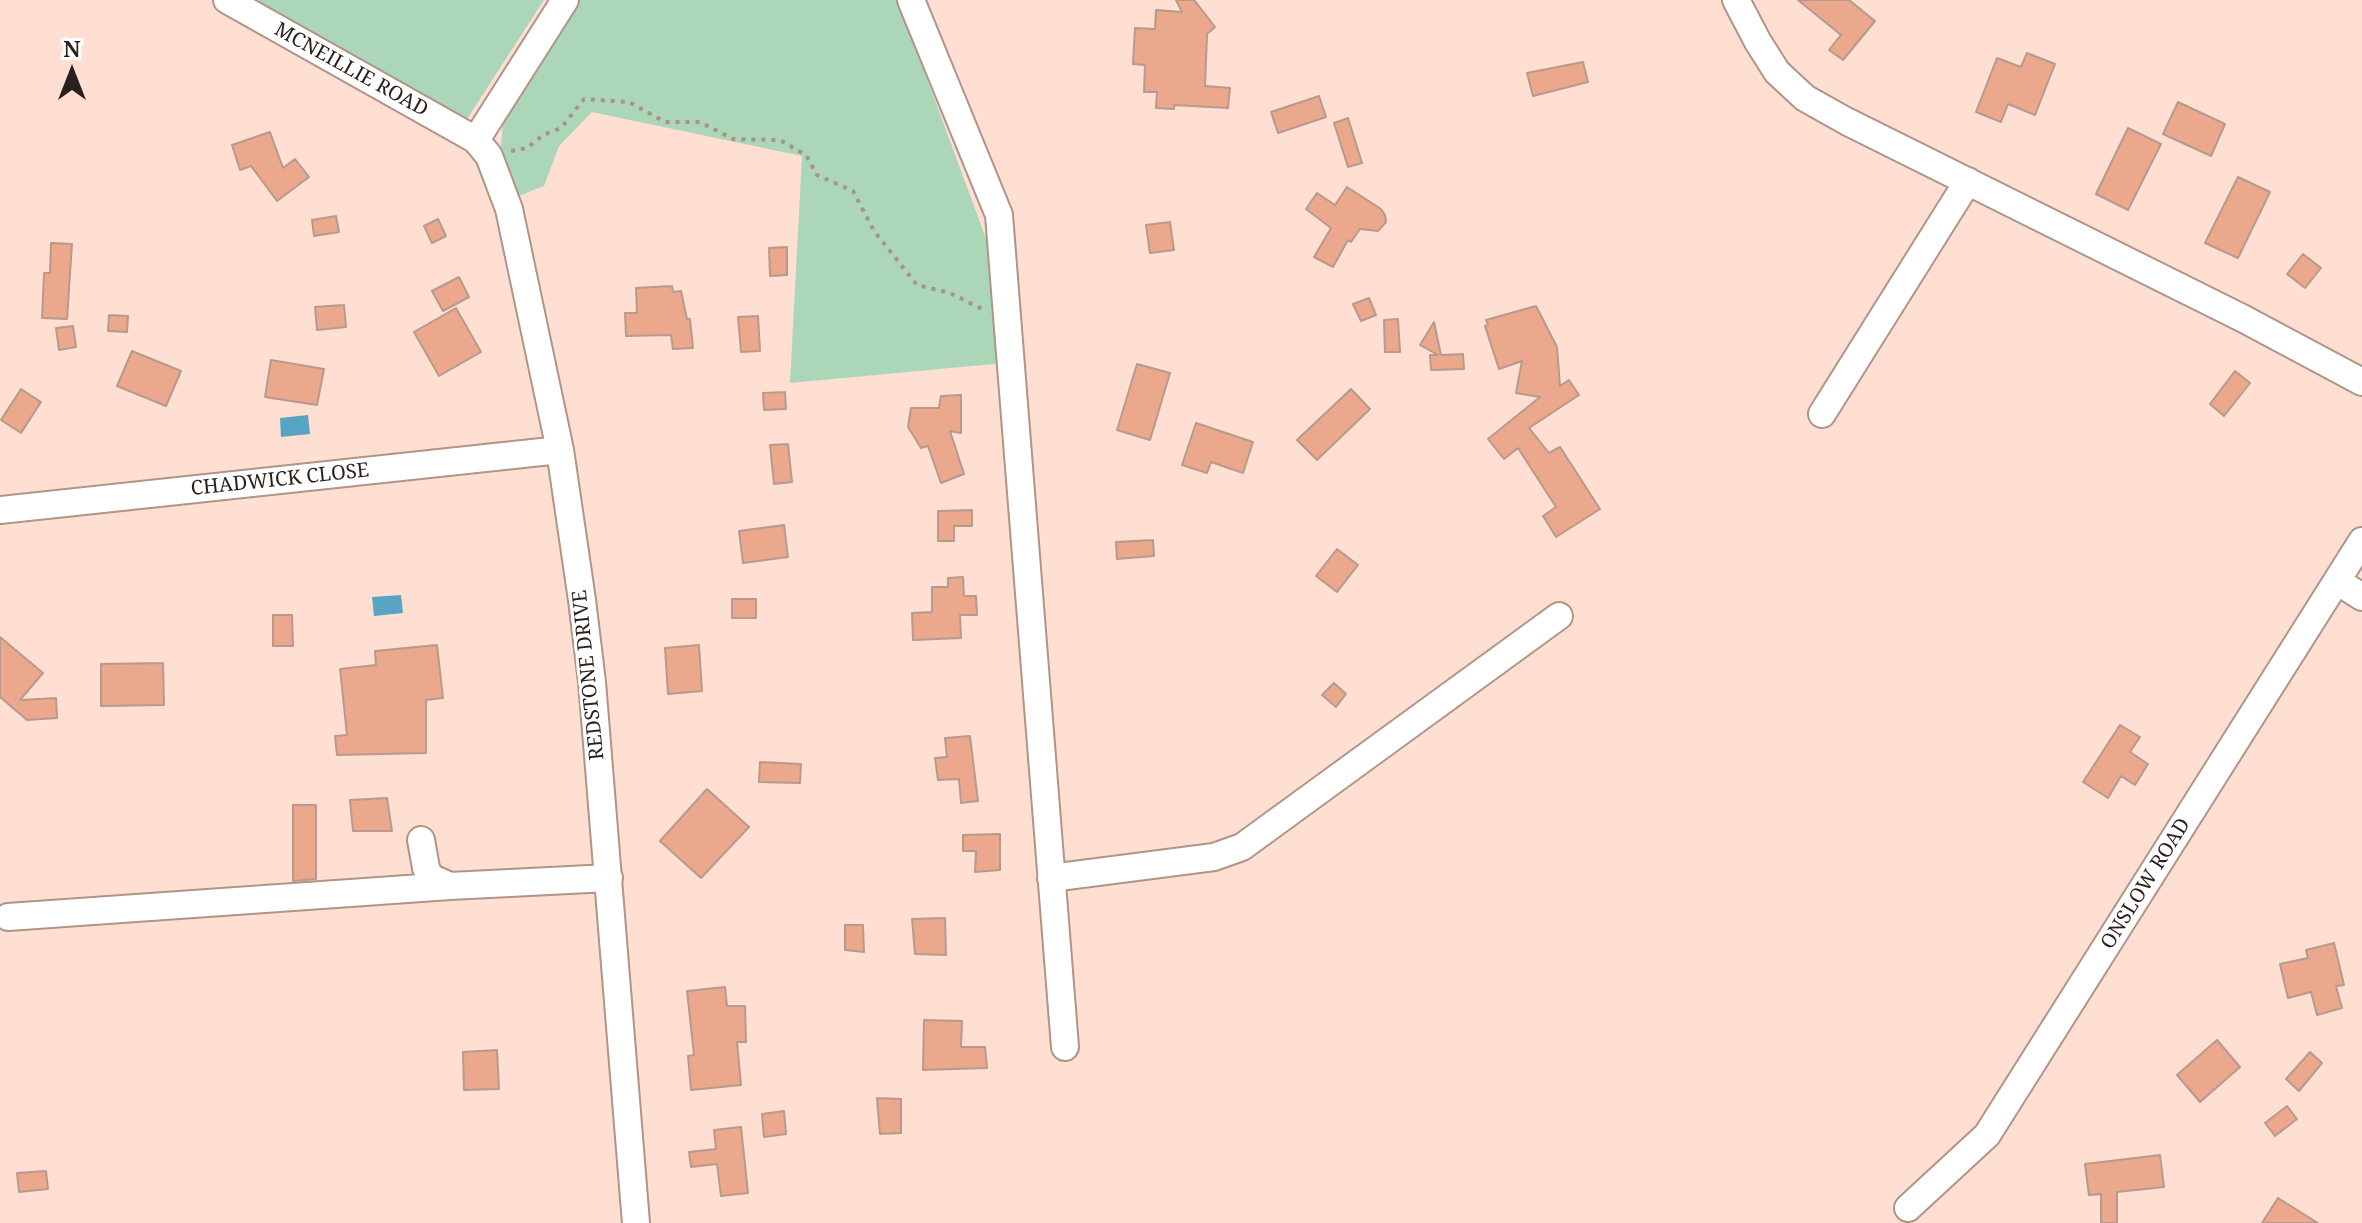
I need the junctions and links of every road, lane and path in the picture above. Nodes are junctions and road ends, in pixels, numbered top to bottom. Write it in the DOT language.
graph roads {
  1 [pos="227,0"];
  2 [pos="565,0"];
  3 [pos="911,0"];
  4 [pos="1736,0"];
  5 [pos="482,148"];
  6 [pos="1968,181"];
  7 [pos="1007,313"];
  8 [pos="2362,382"];
  9 [pos="1822,414"];
  10 [pos="560,450"];
  11 [pos="0,510"];
  12 [pos="2362,541"];
  13 [pos="2337,581"];
  14 [pos="2362,597"];
  15 [pos="1559,616"];
  16 [pos="421,840"];
  17 [pos="609,878"];
  18 [pos="1051,878"];
  19 [pos="450,886"];
  20 [pos="8,917"];
  21 [pos="1065,1047"];
  22 [pos="1908,1208"];
  23 [pos="636,1223"];
  1 -- 5 [label="street, MCNEILLIE ROAD"];
  2 -- 5 [label="street"];
  3 -- 7 [label="street"];
  4 -- 6 [label="street"];
  5 -- 7 [label="path"];
  5 -- 10 [label="street, REDSTONE DRIVE"];
  6 -- 8 [label="street"];
  6 -- 9 [label="street"];
  7 -- 18 [label="street"];
  10 -- 11 [label="street, CHADWICK CLOSE"];
  10 -- 17 [label="street, REDSTONE DRIVE"];
  12 -- 13 [label="street, ONSLOW ROAD"];
  13 -- 14 [label="street"];
  13 -- 22 [label="street, ONSLOW ROAD"];
  15 -- 18 [label="street"];
  16 -- 19 [label="street"];
  17 -- 19 [label="street"];
  17 -- 23 [label="street, REDSTONE DRIVE"];
  18 -- 21 [label="street"];
  19 -- 20 [label="street"];
}
